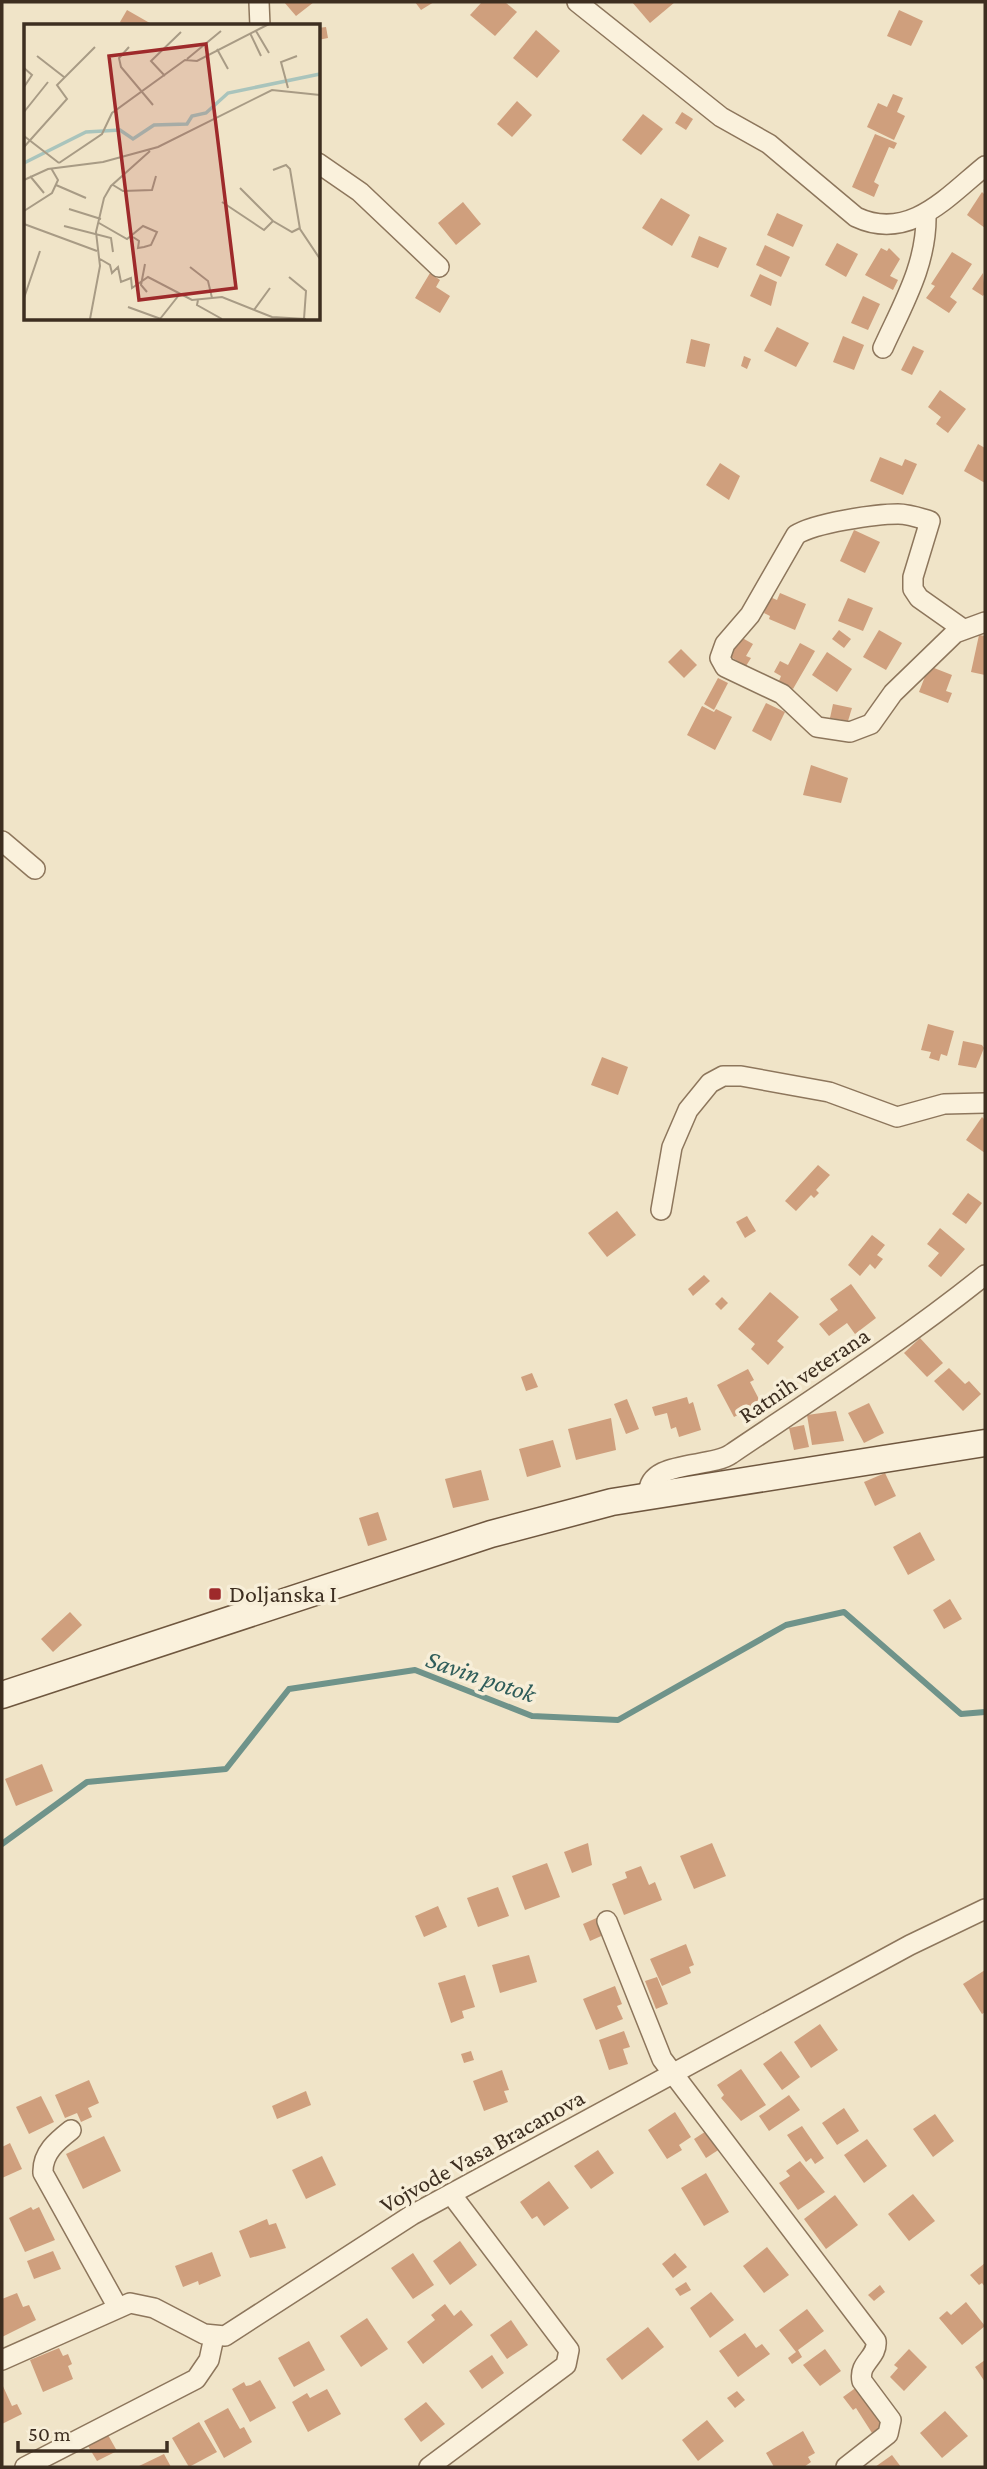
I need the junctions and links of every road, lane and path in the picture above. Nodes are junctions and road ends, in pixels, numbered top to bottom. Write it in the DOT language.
graph roads {
  1 [pos="259,2"];
  2 [pos="577,2"];
  3 [pos="260,24"];
  4 [pos="320,164"];
  5 [pos="985,166"];
  6 [pos="926,215"];
  7 [pos="439,267"];
  8 [pos="883,348"];
  9 [pos="985,622"];
  10 [pos="963,629"];
  11 [pos="2,841"];
  12 [pos="34,869"];
  13 [pos="985,1103"];
  14 [pos="661,1210"];
  15 [pos="985,1275"];
  16 [pos="985,1443"];
  17 [pos="649,1496"];
  18 [pos="2,1695"];
  19 [pos="985,1909"];
  20 [pos="607,1921"];
  21 [pos="673,2073"];
  22 [pos="71,2130"];
  23 [pos="451,2194"];
  24 [pos="117,2306"];
  25 [pos="214,2337"];
  26 [pos="2,2360"];
  27 [pos="24,2467"];
  28 [pos="429,2467"];
  29 [pos="846,2467"];
  1 -- 3 [label="street"];
  2 -- 6 [label="street"];
  4 -- 7 [label="street"];
  5 -- 6 [label="street"];
  6 -- 8 [label="street"];
  9 -- 10 [label="street"];
  10 -- 10 [label="street"];
  11 -- 12 [label="street"];
  13 -- 14 [label="street"];
  15 -- 17 [label="street, Ratnih veterana"];
  16 -- 17 [label="street"];
  17 -- 18 [label="street"];
  19 -- 21 [label="street, Vojvode Vasa Bracanova"];
  20 -- 21 [label="street"];
  21 -- 23 [label="street, Vojvode Vasa Bracanova"];
  21 -- 29 [label="street"];
  22 -- 24 [label="street"];
  23 -- 25 [label="street, Vojvode Vasa Bracanova"];
  23 -- 28 [label="street"];
  24 -- 25 [label="street"];
  24 -- 26 [label="street"];
  25 -- 27 [label="street"];
}
